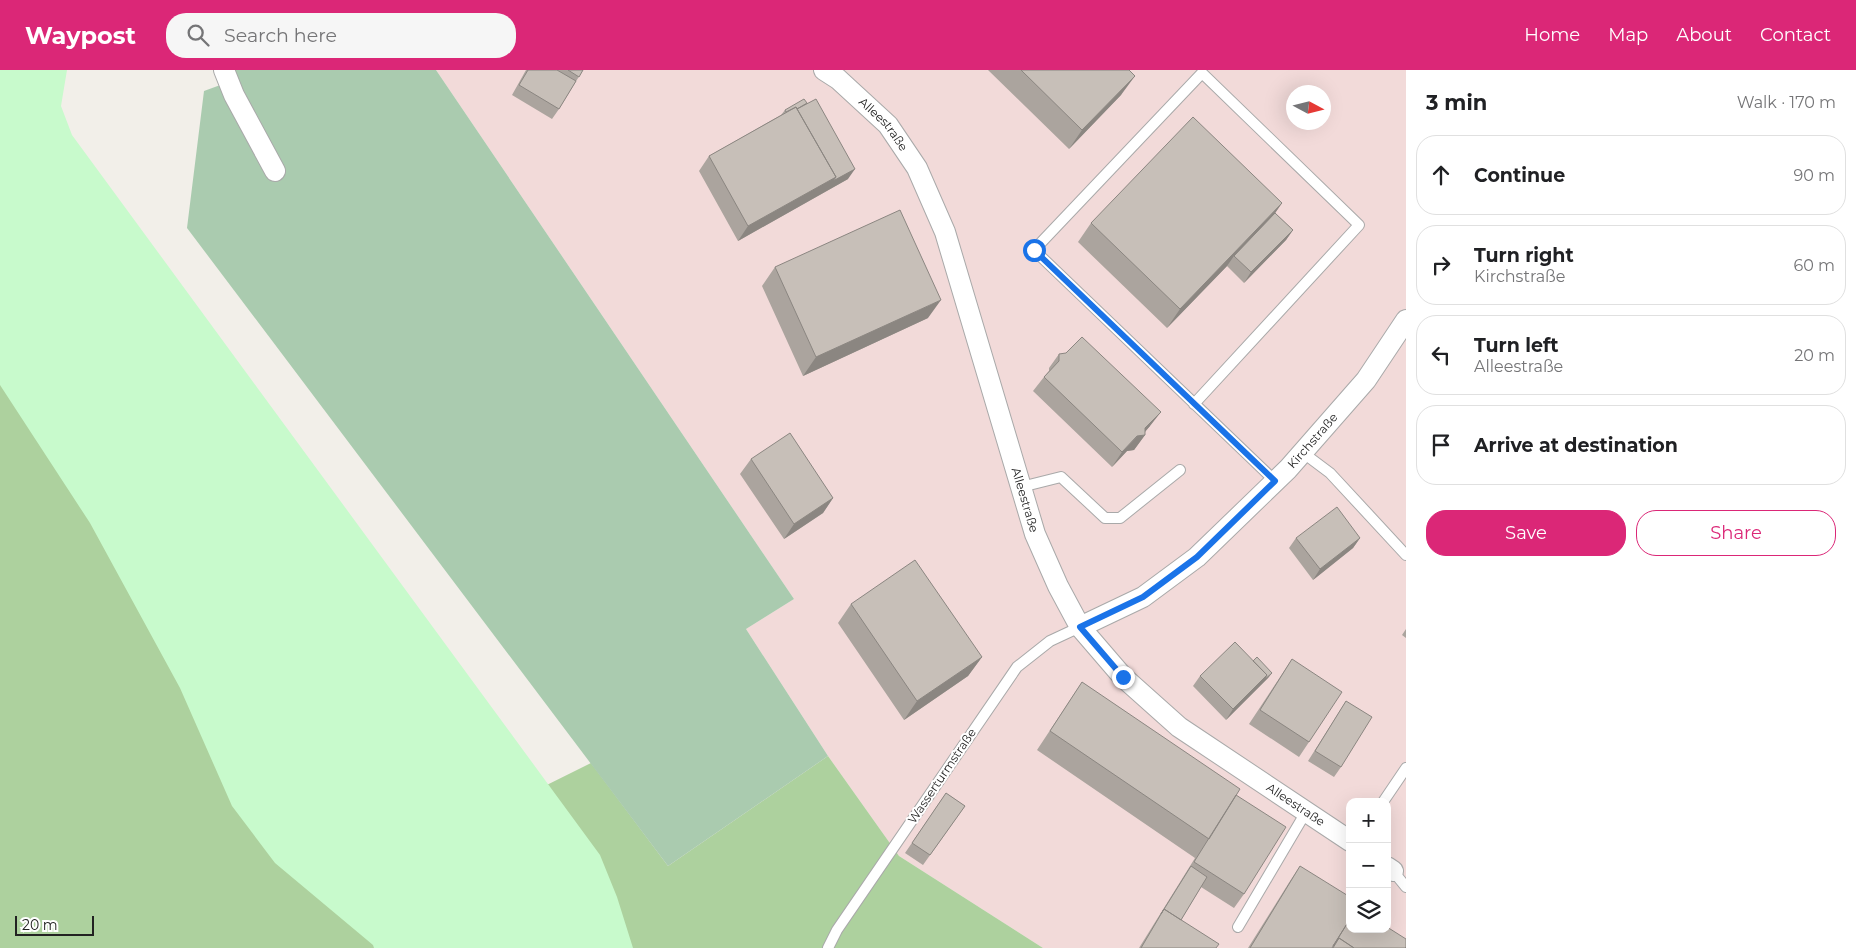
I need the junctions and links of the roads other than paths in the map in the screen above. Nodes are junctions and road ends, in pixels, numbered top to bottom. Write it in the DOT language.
graph roads {
  1 [pos="224,70"];
  2 [pos="824,70"];
  3 [pos="275,171"];
  4 [pos="1406,320"];
  5 [pos="1194,404"];
  6 [pos="1302,452"];
  7 [pos="1180,470"];
  8 [pos="1275,481"];
  9 [pos="1021,487"];
  10 [pos="1406,555"];
  11 [pos="1080,627"];
  12 [pos="1406,768"];
  13 [pos="1386,798"];
  14 [pos="1306,812"];
  15 [pos="1346,838"];
  16 [pos="1391,870"];
  17 [pos="1406,886"];
  18 [pos="1238,927"];
  19 [pos="828,948"];
  1 -- 3 [label="street"];
  2 -- 9 [label="street, Alleestraße"];
  4 -- 6 [label="street, Kirchstraße"];
  5 -- 5 [label="lane"];
  5 -- 8 [label="lane"];
  6 -- 8 [label="street, Kirchstraße"];
  6 -- 10 [label="lane"];
  7 -- 9 [label="lane"];
  8 -- 11 [label="street, Kirchstraße"];
  9 -- 11 [label="street, Alleestraße"];
  11 -- 14 [label="street, Alleestraße"];
  11 -- 19 [label="lane, Wasserturmstraße"];
  12 -- 13 [label="lane"];
  14 -- 15 [label="street, Alleestraße"];
  14 -- 18 [label="lane"];
  16 -- 17 [label="lane"];
}
